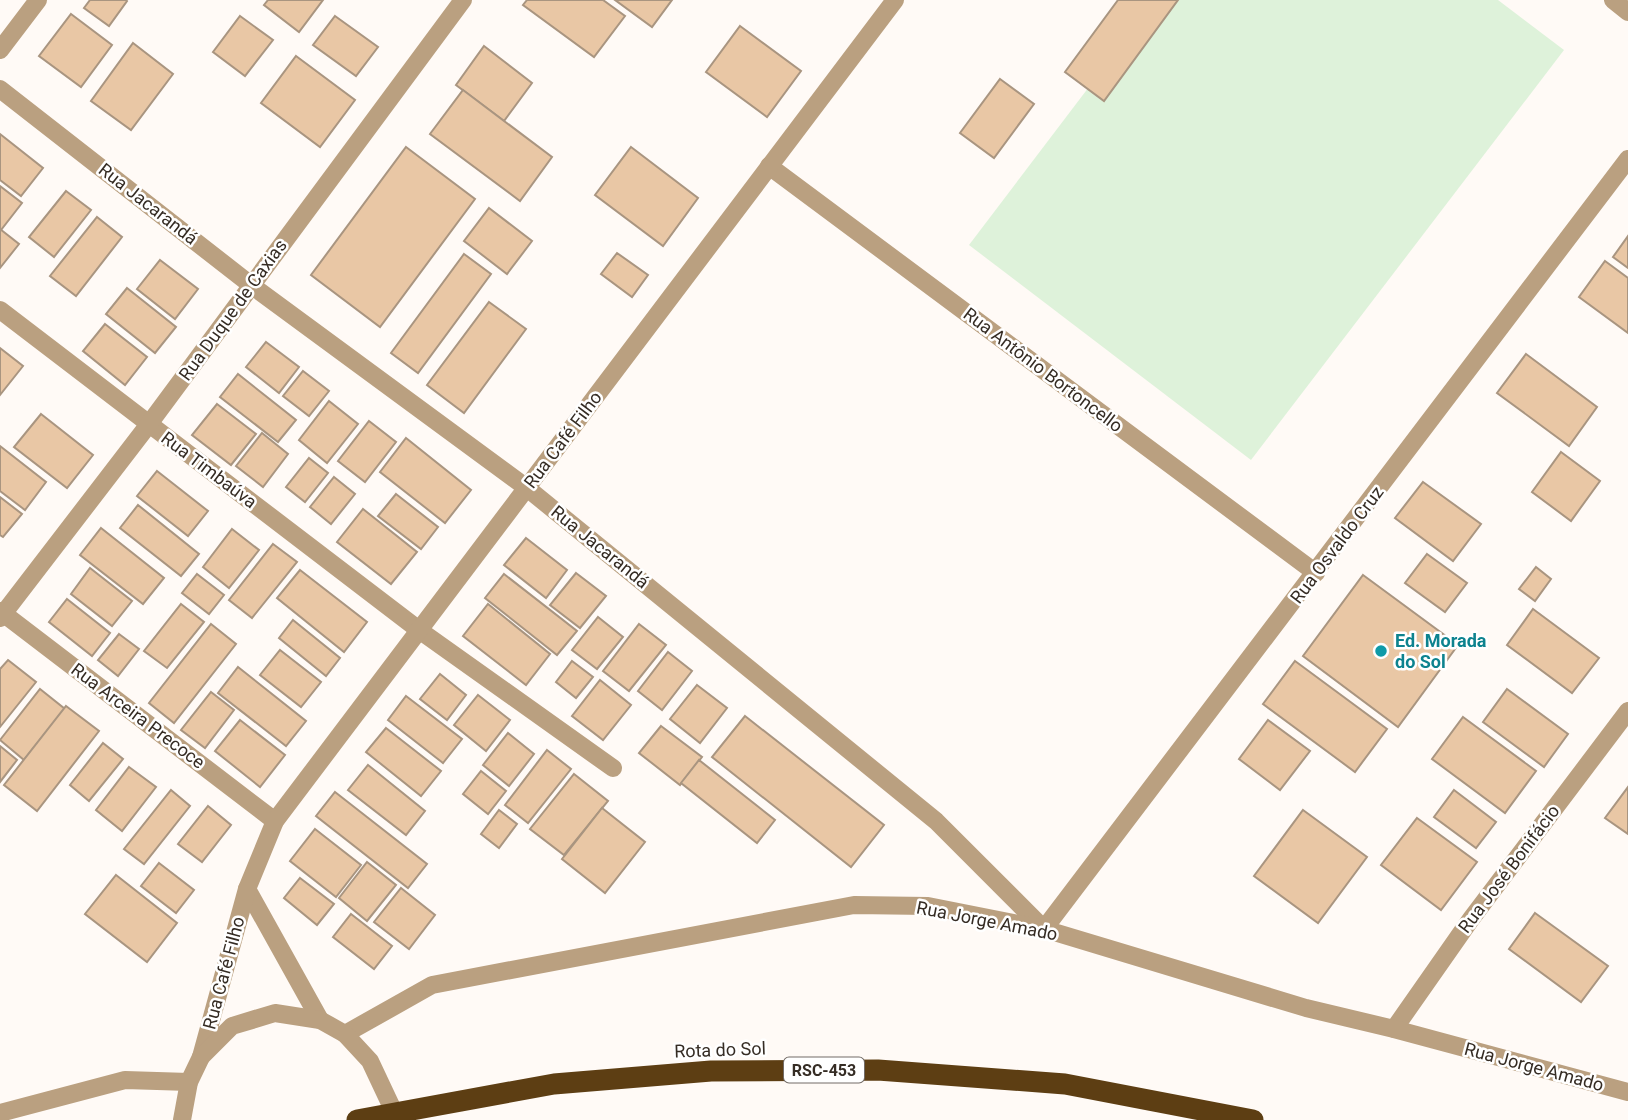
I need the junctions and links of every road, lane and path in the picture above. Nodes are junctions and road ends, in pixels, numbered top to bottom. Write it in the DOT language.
graph roads {
  1 [pos="38,0"];
  2 [pos="463,0"];
  3 [pos="895,0"];
  4 [pos="1613,0"];
  5 [pos="1628,12"];
  6 [pos="0,50"];
  7 [pos="0,89"];
  8 [pos="1628,159"];
  9 [pos="769,166"];
  10 [pos="251,285"];
  11 [pos="0,310"];
  12 [pos="149,424"];
  13 [pos="527,488"];
  14 [pos="1316,573"];
  15 [pos="1,614"];
  16 [pos="419,630"];
  17 [pos="1628,711"];
  18 [pos="613,768"];
  19 [pos="275,821"];
  20 [pos="247,889"];
  21 [pos="1044,929"];
  22 [pos="320,1020"];
  23 [pos="1394,1029"];
  24 [pos="345,1034"];
  25 [pos="201,1057"];
  26 [pos="189,1082"];
  27 [pos="1628,1092"];
  28 [pos="0,1113"];
  29 [pos="394,1116"];
  30 [pos="182,1120"];
  31 [pos="357,1120"];
  32 [pos="1253,1120"];
  1 -- 6 [label="street"];
  2 -- 10 [label="street, Rua Duque de Caxias"];
  3 -- 9 [label="street, Rua Café Filho"];
  4 -- 5 [label="street"];
  7 -- 10 [label="street, Rua Jacarandá"];
  8 -- 14 [label="street, Rua Osvaldo Cruz"];
  9 -- 13 [label="street, Rua Café Filho"];
  9 -- 14 [label="street, Rua Antônio Bortoncello"];
  10 -- 12 [label="street, Rua Duque de Caxias"];
  10 -- 13 [label="street, Rua Jacarandá"];
  11 -- 12 [label="street, Rua Timbaúva"];
  12 -- 15 [label="street, Rua Duque de Caxias"];
  12 -- 16 [label="street, Rua Timbaúva"];
  13 -- 16 [label="street, Rua Café Filho"];
  13 -- 21 [label="street, Rua Jacarandá"];
  14 -- 21 [label="street, Rua Osvaldo Cruz"];
  15 -- 19 [label="street, Rua Arceira Precoce"];
  16 -- 18 [label="street, Rua Timbaúva"];
  16 -- 19 [label="street, Rua Café Filho"];
  17 -- 23 [label="street, Rua José Bonifácio"];
  19 -- 20 [label="street, Rua Café Filho"];
  20 -- 22 [label="street, Rua Café Filho"];
  20 -- 25 [label="street, Rua Café Filho"];
  21 -- 23 [label="street, Rua Jorge Amado"];
  21 -- 24 [label="street, Rua Jorge Amado"];
  22 -- 24 [label="street"];
  22 -- 25 [label="street"];
  23 -- 27 [label="street, Rua Jorge Amado"];
  24 -- 29 [label="street"];
  25 -- 26 [label="street"];
  26 -- 28 [label="street"];
  26 -- 30 [label="street"];
  29 -- 31 [label="highway, Rota do Sol / RSC-453"];
  29 -- 32 [label="highway, Rota do Sol / RSC-453"];
}
